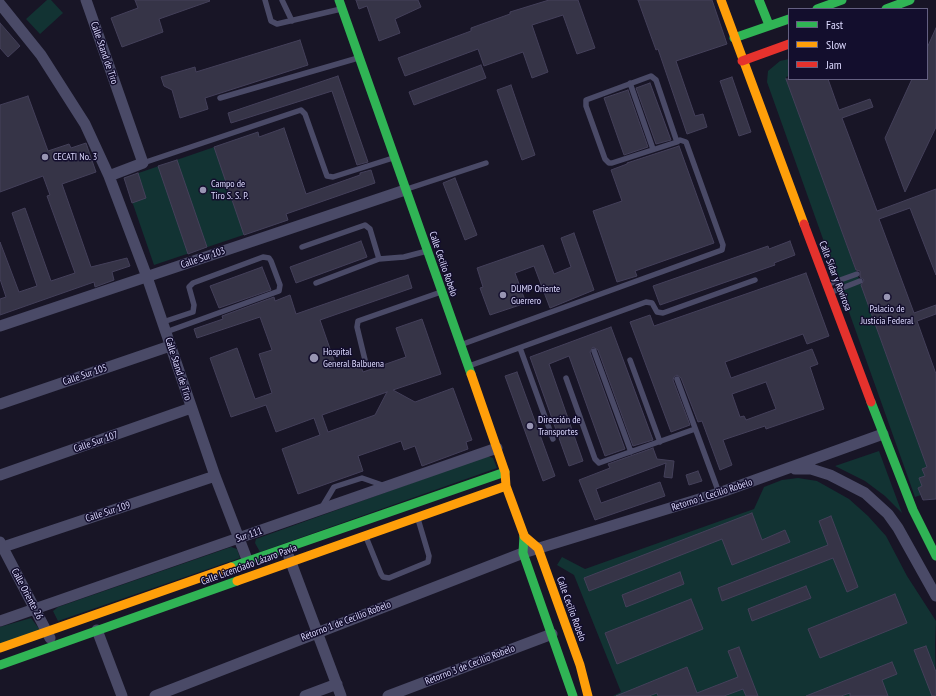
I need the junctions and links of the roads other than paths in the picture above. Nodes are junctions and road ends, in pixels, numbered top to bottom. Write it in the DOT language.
graph roads {
  1 [pos="86,0"];
  2 [pos="265,0"];
  3 [pos="282,0"];
  4 [pos="721,0"];
  5 [pos="759,0"];
  6 [pos="842,0"];
  7 [pos="910,0"];
  8 [pos="0,4"];
  9 [pos="340,4"];
  10 [pos="819,8"];
  11 [pos="889,8"];
  12 [pos="788,18"];
  13 [pos="292,21"];
  14 [pos="769,25"];
  15 [pos="734,38"];
  16 [pos="788,44"];
  17 [pos="359,58"];
  18 [pos="742,61"];
  19 [pos="630,83"];
  20 [pos="220,98"];
  21 [pos="677,142"];
  22 [pos="653,149"];
  23 [pos="394,158"];
  24 [pos="143,163"];
  25 [pos="486,163"];
  26 [pos="109,176"];
  27 [pos="405,190"];
  28 [pos="302,246"];
  29 [pos="427,250"];
  30 [pos="379,259"];
  31 [pos="857,274"];
  32 [pos="147,277"];
  33 [pos="755,280"];
  34 [pos="860,281"];
  35 [pos="316,283"];
  36 [pos="828,289"];
  37 [pos="441,291"];
  38 [pos="0,326"];
  39 [pos="164,327"];
  40 [pos="460,345"];
  41 [pos="170,346"];
  42 [pos="520,348"];
  43 [pos="594,351"];
  44 [pos="365,360"];
  45 [pos="630,360"];
  46 [pos="468,366"];
  47 [pos="566,378"];
  48 [pos="677,380"];
  49 [pos="0,404"];
  50 [pos="191,408"];
  51 [pos="695,429"];
  52 [pos="883,434"];
  53 [pos="553,438"];
  54 [pos="660,442"];
  55 [pos="497,448"];
  56 [pos="631,452"];
  57 [pos="789,469"];
  58 [pos="505,472"];
  59 [pos="0,476"];
  60 [pos="215,476"];
  61 [pos="506,486"];
  62 [pos="387,487"];
  63 [pos="719,493"];
  64 [pos="320,510"];
  65 [pos="417,516"];
  66 [pos="365,535"];
  67 [pos="524,536"];
  68 [pos="238,539"];
  69 [pos="1,545"];
  70 [pos="538,548"];
  71 [pos="286,549"];
  72 [pos="523,553"];
  73 [pos="936,556"];
  74 [pos="248,562"];
  75 [pos="290,562"];
  76 [pos="936,596"];
  77 [pos="35,609"];
  78 [pos="0,621"];
  79 [pos="97,630"];
  80 [pos="47,632"];
  81 [pos="317,633"];
  82 [pos="552,634"];
  83 [pos="53,646"];
  84 [pos="0,648"];
  85 [pos="0,665"];
  86 [pos="580,665"];
  87 [pos="565,670"];
  88 [pos="337,684"];
  89 [pos="122,696"];
  90 [pos="155,696"];
  91 [pos="306,696"];
  92 [pos="341,696"];
  93 [pos="388,696"];
  94 [pos="573,696"];
  95 [pos="588,696"];
  1 -- 24 [label="street, Calle Stand de Tiro"];
  2 -- 13 [label="lane"];
  3 -- 13 [label="lane"];
  4 -- 15 [label="street, Calle Sidar y Rovirosa"];
  5 -- 14 [label="street"];
  6 -- 10 [label="street"];
  7 -- 11 [label="street"];
  8 -- 26 [label="street, Calle Stand de Tiro"];
  9 -- 13 [label="lane"];
  9 -- 17 [label="street, Calle Cecilio Robelo"];
  12 -- 14 [label="street"];
  14 -- 15 [label="street"];
  15 -- 18 [label="street, Calle Sidar y Rovirosa"];
  16 -- 18 [label="street"];
  17 -- 20 [label="lane"];
  17 -- 23 [label="street, Calle Cecilio Robelo"];
  18 -- 36 [label="street, Calle Sidar y Rovirosa"];
  19 -- 21 [label="lane"];
  19 -- 22 [label="lane"];
  19 -- 22 [label="lane"];
  21 -- 22 [label="lane"];
  21 -- 40 [label="lane"];
  23 -- 24 [label="lane"];
  23 -- 27 [label="street, Calle Cecilio Robelo"];
  24 -- 26 [label="street"];
  25 -- 27 [label="lane"];
  26 -- 32 [label="street, Calle Stand de Tiro"];
  27 -- 29 [label="street, Calle Cecilio Robelo"];
  27 -- 32 [label="street, Calle Sur 103"];
  28 -- 30 [label="lane"];
  29 -- 30 [label="lane"];
  29 -- 37 [label="street, Calle Cecilio Robelo"];
  30 -- 35 [label="lane"];
  31 -- 36 [label="lane"];
  32 -- 38 [label="street, Calle Sur 103"];
  32 -- 39 [label="street, Calle Stand de Tiro"];
  33 -- 42 [label="lane"];
  34 -- 36 [label="lane"];
  36 -- 52 [label="street, Calle Sidar y Rovirosa"];
  37 -- 40 [label="street, Calle Cecilio Robelo"];
  37 -- 44 [label="lane"];
  39 -- 39 [label="lane"];
  39 -- 41 [label="street, Calle Stand de Tiro"];
  40 -- 46 [label="street, Calle Cecilio Robelo"];
  41 -- 49 [label="street, Calle Sur 105"];
  41 -- 50 [label="street, Calle Stand de Tiro"];
  42 -- 46 [label="lane"];
  42 -- 53 [label="lane"];
  43 -- 56 [label="lane"];
  45 -- 54 [label="lane"];
  46 -- 55 [label="street, Calle Cecilio Robelo"];
  47 -- 56 [label="lane"];
  48 -- 51 [label="lane"];
  50 -- 59 [label="street, Calle Sur 107"];
  50 -- 60 [label="street, Calle Stand de Tiro"];
  51 -- 54 [label="lane"];
  51 -- 63 [label="lane"];
  52 -- 57 [label="street, Retorno 1 Cecilio Robelo"];
  52 -- 73 [label="street, Calle Sidar y Rovirosa"];
  54 -- 56 [label="lane"];
  55 -- 58 [label="street, Calle Cecilio Robelo"];
  55 -- 62 [label="street, Sur 111"];
  57 -- 63 [label="street, Retorno 1 Cecilio Robelo"];
  57 -- 76 [label="street"];
  58 -- 61 [label="street, Calle Cecilio Robelo"];
  58 -- 71 [label="street, Calle Licenciado Lázaro Pavia"];
  60 -- 68 [label="street, Calle Stand de Tiro"];
  60 -- 69 [label="street, Calle Sur 109"];
  61 -- 65 [label="street, Calle Licenciado Lázaro Pavia"];
  61 -- 67 [label="street, Calle Cecilio Robelo"];
  62 -- 64 [label="street, Sur 111"];
  62 -- 64 [label="lane"];
  63 -- 70 [label="street, Retorno 1 Cecilio Robelo"];
  64 -- 68 [label="street, Sur 111"];
  65 -- 66 [label="street, Calle Licenciado Lázaro Pavia"];
  65 -- 66 [label="lane"];
  66 -- 75 [label="street, Calle Licenciado Lázaro Pavia"];
  67 -- 70 [label="street, Calle Cecilio Robelo"];
  67 -- 72 [label="street, Calle Cecilio Robelo"];
  68 -- 74 [label="street, Calle Stand de Tiro"];
  68 -- 77 [label="street, Sur 111"];
  69 -- 77 [label="street, Calle Oriente 26"];
  70 -- 72 [label="street, Retorno 1 de Cecilio Robelo"];
  70 -- 86 [label="street, Calle Cecilio Robelo"];
  71 -- 74 [label="street, Calle Licenciado Lázaro Pavia"];
  71 -- 75 [label="street"];
  72 -- 81 [label="street, Retorno 1 de Cecilio Robelo"];
  72 -- 82 [label="street, Calle Cecilio Robelo"];
  74 -- 80 [label="street, Calle Licenciado Lázaro Pavia"];
  75 -- 79 [label="street, Calle Licenciado Lázaro Pavia"];
  75 -- 81 [label="street"];
  77 -- 78 [label="street, Sur 111"];
  77 -- 80 [label="street, Calle Oriente 26"];
  79 -- 83 [label="street, Calle Licenciado Lázaro Pavia"];
  79 -- 89 [label="street"];
  80 -- 83 [label="street, Calle Oriente 26"];
  80 -- 84 [label="street, Calle Licenciado Lázaro Pavia"];
  81 -- 88 [label="street"];
  81 -- 90 [label="street, Retorno 1 de Cecilio Robelo"];
  82 -- 87 [label="street, Calle Cecilio Robelo"];
  82 -- 93 [label="street, Retorno 3 de Cecilio Robelo"];
  83 -- 85 [label="street, Calle Licenciado Lázaro Pavia"];
  86 -- 87 [label="street"];
  86 -- 95 [label="street, Calle Cecilio Robelo"];
  87 -- 94 [label="street, Calle Cecilio Robelo"];
  88 -- 91 [label="street"];
  88 -- 92 [label="street"];
}
